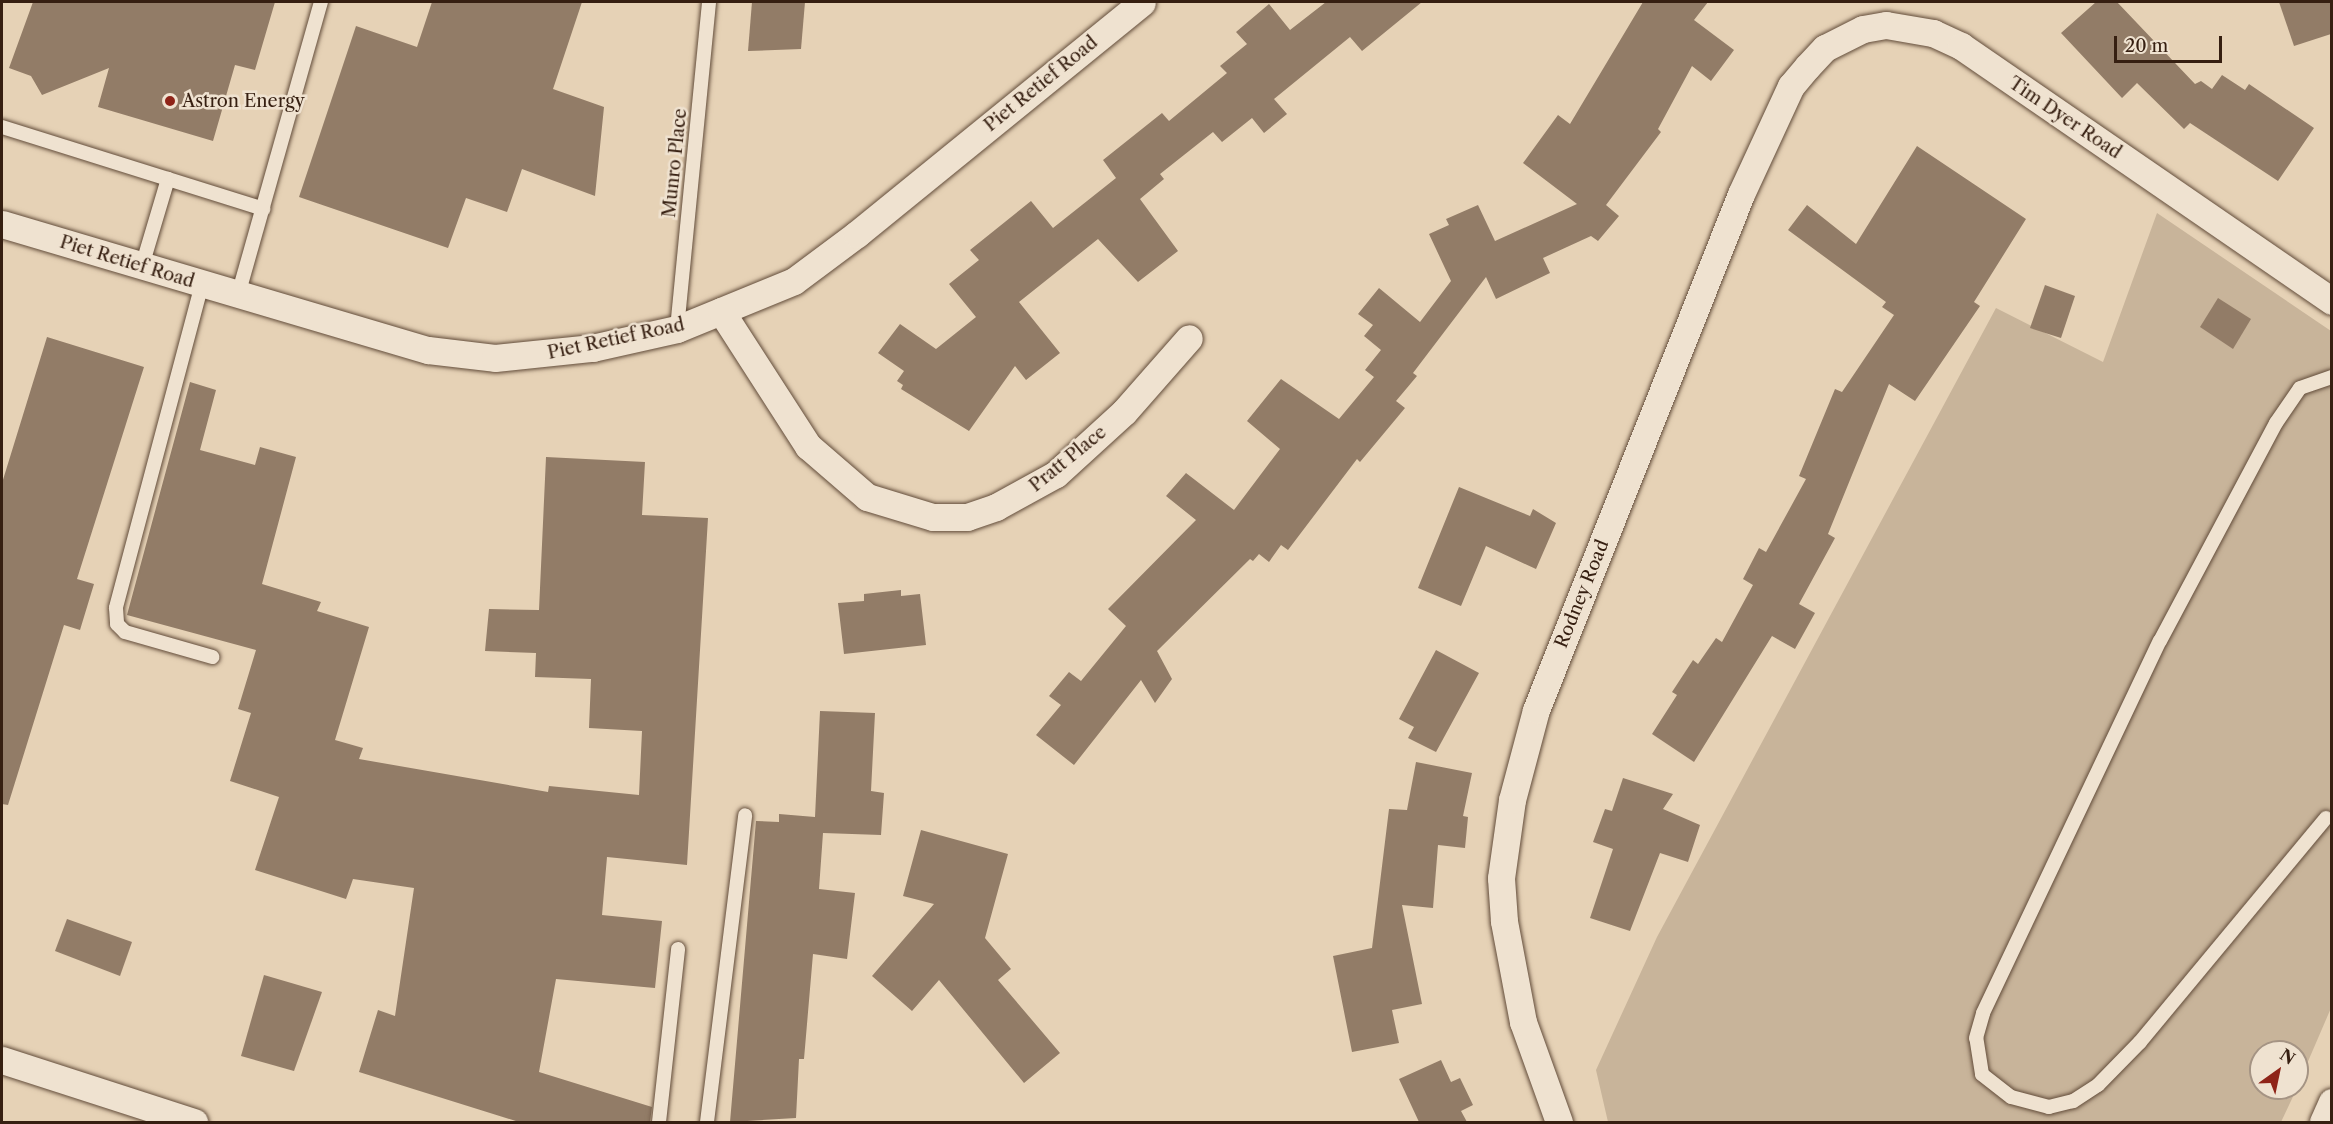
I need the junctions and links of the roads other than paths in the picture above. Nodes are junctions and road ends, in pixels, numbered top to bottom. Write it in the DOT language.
graph roads {
  1 [pos="321,2"];
  2 [pos="710,2"];
  3 [pos="1142,2"];
  4 [pos="1791,86"];
  5 [pos="2,127"];
  6 [pos="168,179"];
  7 [pos="263,209"];
  8 [pos="2,224"];
  9 [pos="142,266"];
  10 [pos="202,284"];
  11 [pos="238,295"];
  12 [pos="2331,301"];
  13 [pos="721,311"];
  14 [pos="677,329"];
  15 [pos="1189,339"];
  16 [pos="2331,377"];
  17 [pos="212,657"];
  18 [pos="745,815"];
  19 [pos="2326,818"];
  20 [pos="678,949"];
  21 [pos="2,1060"];
  22 [pos="2331,1102"];
  23 [pos="194,1122"];
  24 [pos="659,1122"];
  25 [pos="707,1122"];
  26 [pos="1559,1122"];
  27 [pos="2323,1122"];
  1 -- 7 [label="lane"];
  2 -- 14 [label="lane, Munro Place"];
  3 -- 13 [label="street, Piet Retief Road"];
  4 -- 12 [label="street, Tim Dyer Road"];
  4 -- 26 [label="street, Rodney Road"];
  5 -- 6 [label="lane"];
  6 -- 7 [label="lane"];
  6 -- 9 [label="lane"];
  7 -- 11 [label="lane"];
  8 -- 9 [label="street, Piet Retief Road"];
  9 -- 10 [label="street, Piet Retief Road"];
  10 -- 11 [label="street, Piet Retief Road"];
  10 -- 17 [label="lane"];
  11 -- 14 [label="street, Piet Retief Road"];
  13 -- 14 [label="street, Piet Retief Road"];
  13 -- 15 [label="street, Pratt Place"];
  16 -- 19 [label="lane"];
  18 -- 25 [label="lane"];
  20 -- 24 [label="lane"];
  21 -- 23 [label="street"];
  22 -- 27 [label="street"];
}
